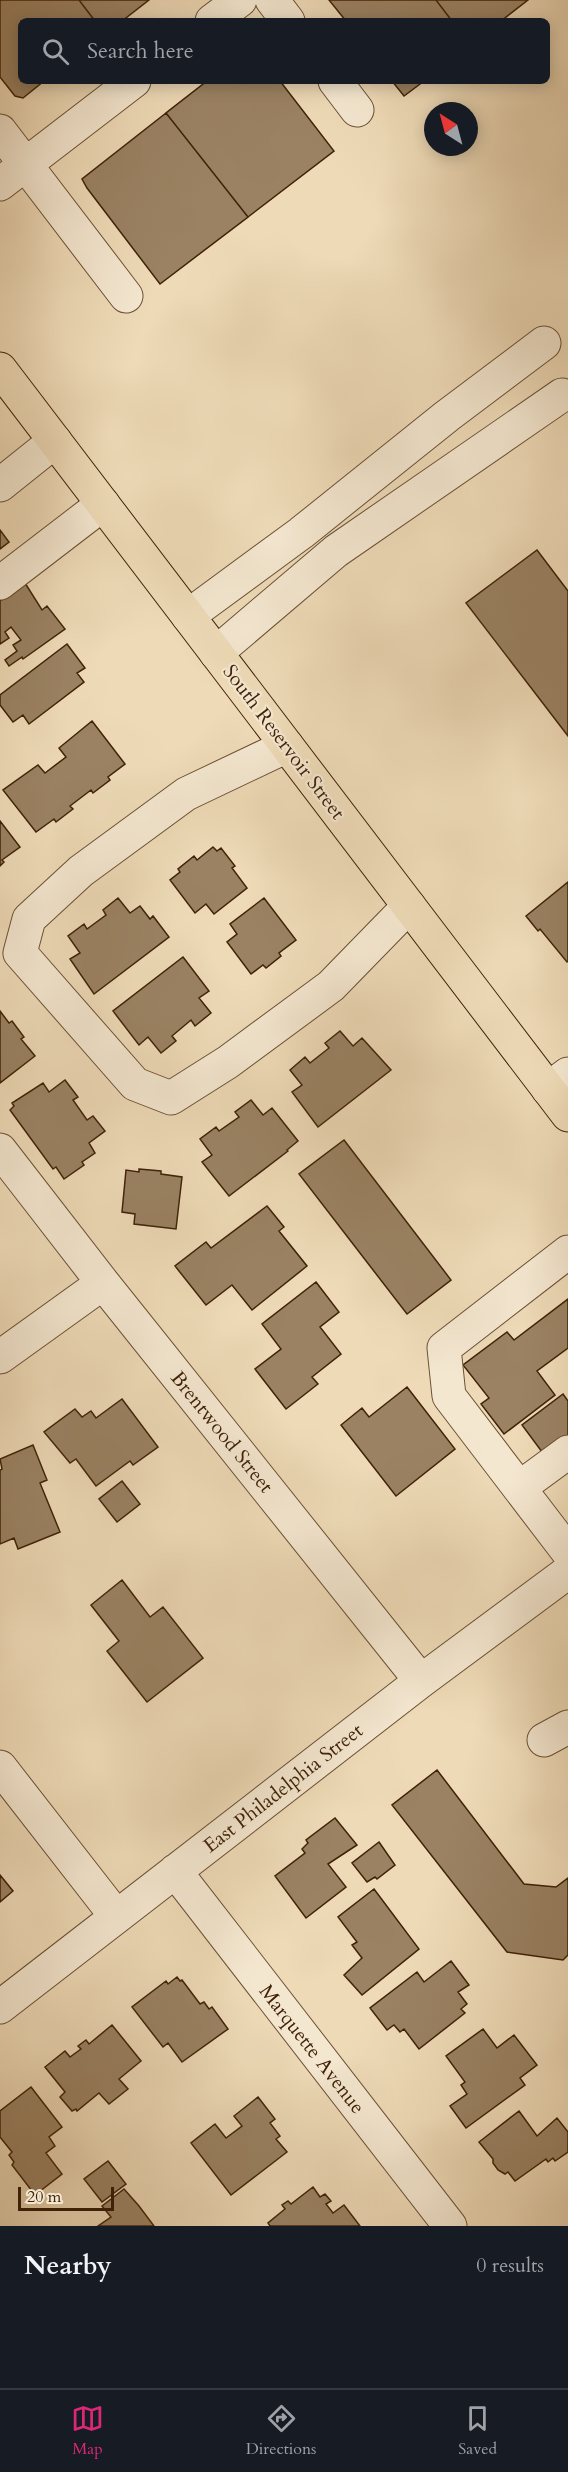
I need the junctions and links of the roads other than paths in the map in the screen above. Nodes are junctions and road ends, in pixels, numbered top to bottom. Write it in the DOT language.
graph roads {
  1 [pos="240,0"];
  2 [pos="272,0"];
  3 [pos="216,18"];
  4 [pos="286,18"];
  5 [pos="130,84"];
  6 [pos="337,84"];
  7 [pos="357,110"];
  8 [pos="0,132"];
  9 [pos="13,175"];
  10 [pos="126,296"];
  11 [pos="544,343"];
  12 [pos="0,369"];
  13 [pos="562,395"];
  14 [pos="55,441"];
  15 [pos="0,484"];
  16 [pos="103,504"];
  17 [pos="0,583"];
  18 [pos="188,616"];
  19 [pos="216,653"];
  20 [pos="287,746"];
  21 [pos="409,906"];
  22 [pos="558,1081"];
  23 [pos="568,1115"];
  24 [pos="0,1150"];
  25 [pos="568,1252"];
  26 [pos="103,1283"];
  27 [pos="0,1357"];
  28 [pos="568,1452"];
  29 [pos="519,1488"];
  30 [pos="568,1552"];
  31 [pos="568,1572"];
  32 [pos="421,1681"];
  33 [pos="0,1767"];
  34 [pos="175,1871"];
  35 [pos="116,1916"];
  36 [pos="0,2007"];
  37 [pos="450,2226"];
  1 -- 3 [label="street"];
  2 -- 4 [label="street"];
  5 -- 9 [label="street"];
  6 -- 7 [label="street"];
  8 -- 9 [label="street"];
  9 -- 10 [label="street"];
  11 -- 18 [label="street"];
  12 -- 14 [label="main road, South Reservoir Street"];
  13 -- 19 [label="street"];
  14 -- 15 [label="street"];
  14 -- 16 [label="main road, South Reservoir Street"];
  16 -- 17 [label="street"];
  16 -- 18 [label="main road, South Reservoir Street"];
  18 -- 19 [label="main road, South Reservoir Street"];
  19 -- 20 [label="main road, South Reservoir Street"];
  20 -- 21 [label="main road, South Reservoir Street"];
  20 -- 21 [label="street"];
  21 -- 22 [label="main road, South Reservoir Street"];
  22 -- 23 [label="main road, South Reservoir Street"];
  24 -- 26 [label="street, Brentwood Street"];
  25 -- 29 [label="street"];
  26 -- 27 [label="street"];
  26 -- 32 [label="street, Brentwood Street"];
  28 -- 29 [label="street"];
  29 -- 30 [label="street"];
  31 -- 32 [label="street, East Philadelphia Street"];
  32 -- 34 [label="street, East Philadelphia Street"];
  33 -- 35 [label="street"];
  34 -- 35 [label="street, East Philadelphia Street"];
  34 -- 37 [label="street, Marquette Avenue"];
  35 -- 36 [label="street, East Philadelphia Street"];
}
